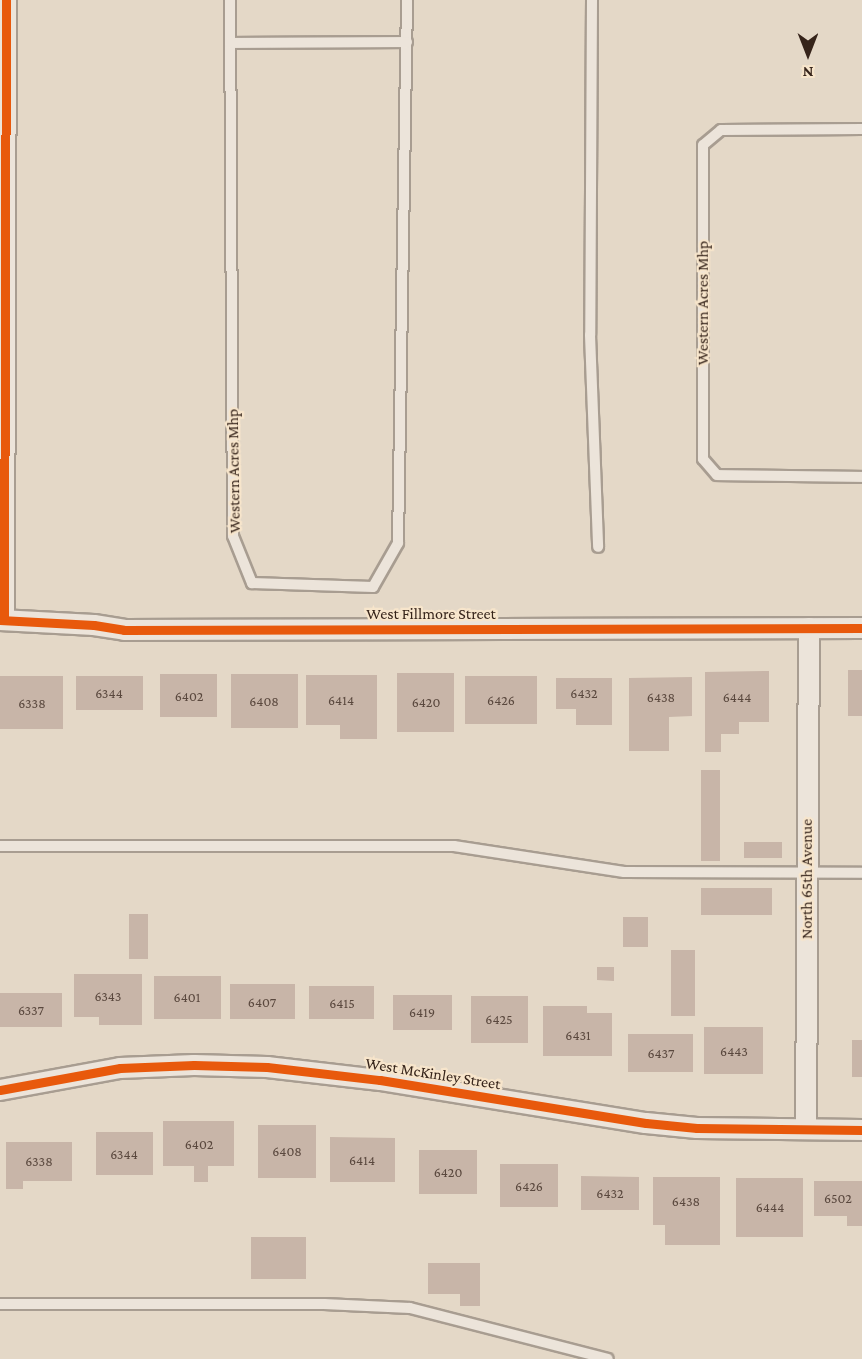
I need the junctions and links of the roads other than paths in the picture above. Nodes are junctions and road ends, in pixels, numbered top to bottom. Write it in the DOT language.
graph roads {
  1 [pos="6,0"];
  2 [pos="230,0"];
  3 [pos="407,0"];
  4 [pos="592,0"];
  5 [pos="407,42"];
  6 [pos="230,43"];
  7 [pos="862,129"];
  8 [pos="862,477"];
  9 [pos="598,547"];
  10 [pos="2,620"];
  11 [pos="808,628"];
  12 [pos="862,628"];
  13 [pos="0,846"];
  14 [pos="807,873"];
  15 [pos="862,873"];
  16 [pos="0,1090"];
  17 [pos="806,1129"];
  18 [pos="862,1130"];
  19 [pos="0,1304"];
  20 [pos="608,1359"];
  1 -- 10 [label="street"];
  2 -- 6 [label="lane, Western Acres Mhp"];
  3 -- 5 [label="lane, Western Acres Mhp"];
  4 -- 9 [label="lane"];
  5 -- 6 [label="lane"];
  5 -- 6 [label="lane, Western Acres Mhp"];
  7 -- 8 [label="lane, Western Acres Mhp"];
  10 -- 11 [label="street, West Fillmore Street"];
  11 -- 12 [label="street, West Fillmore Street"];
  11 -- 14 [label="street, North 65th Avenue"];
  13 -- 14 [label="lane"];
  14 -- 15 [label="lane"];
  14 -- 17 [label="street, North 65th Avenue"];
  16 -- 17 [label="street, West McKinley Street"];
  17 -- 18 [label="street, West McKinley Street"];
  19 -- 20 [label="lane"];
}
